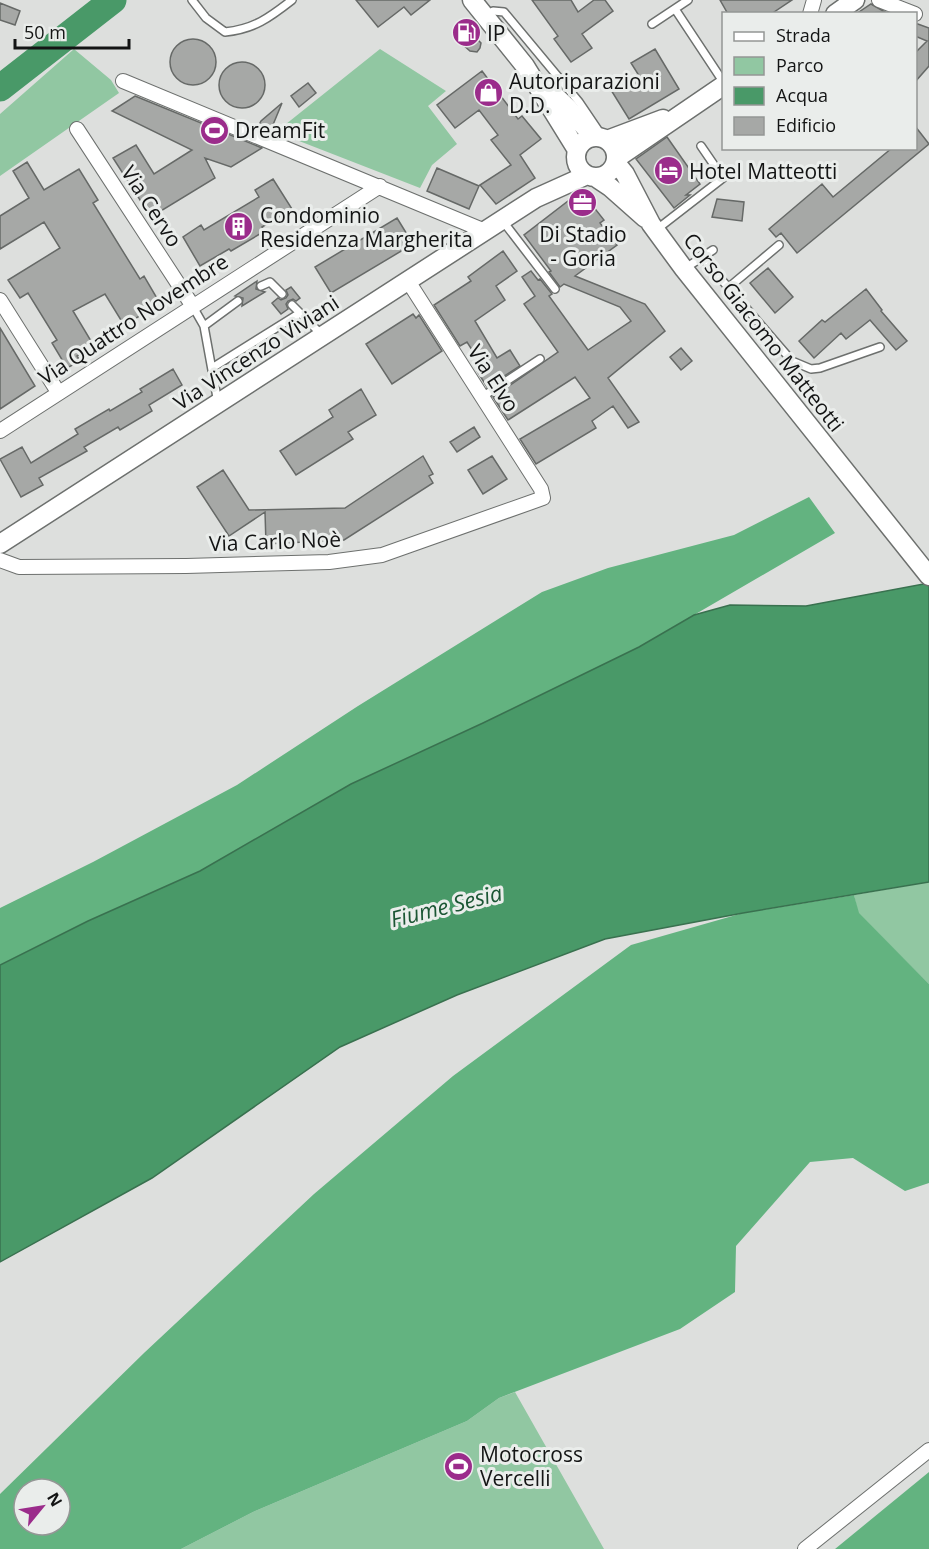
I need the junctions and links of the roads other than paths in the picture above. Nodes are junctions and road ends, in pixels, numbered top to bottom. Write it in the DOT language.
graph roads {
  1 [pos="192,0"];
  2 [pos="292,0"];
  3 [pos="472,0"];
  4 [pos="688,0"];
  5 [pos="879,0"];
  6 [pos="675,9"];
  7 [pos="910,12"];
  8 [pos="485,16"];
  9 [pos="652,24"];
  10 [pos="525,66"];
  11 [pos="123,81"];
  12 [pos="722,82"];
  13 [pos="722,85"];
  14 [pos="681,112"];
  15 [pos="77,129"];
  16 [pos="601,138"];
  17 [pos="701,146"];
  18 [pos="616,161"];
  19 [pos="584,165"];
  20 [pos="380,186"];
  21 [pos="502,220"];
  22 [pos="654,227"];
  23 [pos="485,231"];
  24 [pos="778,245"];
  25 [pos="713,250"];
  26 [pos="701,256"];
  27 [pos="684,268"];
  28 [pos="408,281"];
  29 [pos="261,286"];
  30 [pos="728,288"];
  31 [pos="555,289"];
  32 [pos="282,294"];
  33 [pos="0,300"];
  34 [pos="238,301"];
  35 [pos="292,305"];
  36 [pos="192,306"];
  37 [pos="300,313"];
  38 [pos="204,326"];
  39 [pos="323,336"];
  40 [pos="880,347"];
  41 [pos="540,359"];
  42 [pos="212,368"];
  43 [pos="58,392"];
  44 [pos="482,397"];
  45 [pos="218,403"];
  46 [pos="0,431"];
  47 [pos="543,498"];
  48 [pos="0,544"];
  49 [pos="0,560"];
  50 [pos="929,576"];
  51 [pos="929,1450"];
  52 [pos="805,1549"];
  1 -- 2 [label="lane"];
  3 -- 8 [label="main road, Corso Giacomo Matteotti"];
  4 -- 6 [label="lane"];
  5 -- 7 [label="street"];
  6 -- 9 [label="lane"];
  6 -- 12 [label="lane"];
  8 -- 10 [label="main road, Corso Giacomo Matteotti"];
  8 -- 16 [label="lane"];
  10 -- 16 [label="main road, Corso Giacomo Matteotti"];
  10 -- 19 [label="main road, Corso Giacomo Matteotti"];
  11 -- 20 [label="street"];
  13 -- 14 [label="main road"];
  14 -- 16 [label="main road"];
  14 -- 18 [label="main road"];
  15 -- 36 [label="street, Via Cervo"];
  16 -- 18 [label="main road"];
  16 -- 19 [label="main road"];
  17 -- 22 [label="lane"];
  18 -- 19 [label="main road"];
  18 -- 22 [label="main road, Corso Giacomo Matteotti"];
  19 -- 21 [label="main road, Via Vincenzo Viviani"];
  19 -- 22 [label="main road, Corso Giacomo Matteotti"];
  20 -- 23 [label="street"];
  20 -- 36 [label="street, Via Quattro Novembre"];
  21 -- 23 [label="main road, Via Vincenzo Viviani"];
  21 -- 31 [label="lane"];
  22 -- 27 [label="main road, Corso Giacomo Matteotti"];
  23 -- 28 [label="main road, Via Vincenzo Viviani"];
  24 -- 30 [label="lane"];
  25 -- 26 [label="lane"];
  26 -- 27 [label="lane"];
  26 -- 30 [label="lane"];
  27 -- 50 [label="main road, Corso Giacomo Matteotti"];
  28 -- 39 [label="main road, Via Vincenzo Viviani"];
  28 -- 44 [label="street, Via Elvo"];
  29 -- 32 [label="lane"];
  30 -- 40 [label="lane"];
  33 -- 43 [label="street"];
  34 -- 38 [label="lane"];
  35 -- 37 [label="lane"];
  36 -- 38 [label="lane"];
  36 -- 43 [label="street, Via Quattro Novembre"];
  37 -- 39 [label="lane"];
  37 -- 42 [label="lane"];
  38 -- 42 [label="lane"];
  39 -- 45 [label="main road, Via Vincenzo Viviani"];
  41 -- 44 [label="lane"];
  42 -- 45 [label="lane"];
  43 -- 46 [label="street, Via Quattro Novembre"];
  44 -- 47 [label="street, Via Elvo"];
  45 -- 48 [label="main road, Via Vincenzo Viviani"];
  47 -- 49 [label="street, Via Carlo Noè"];
  51 -- 52 [label="street"];
}
